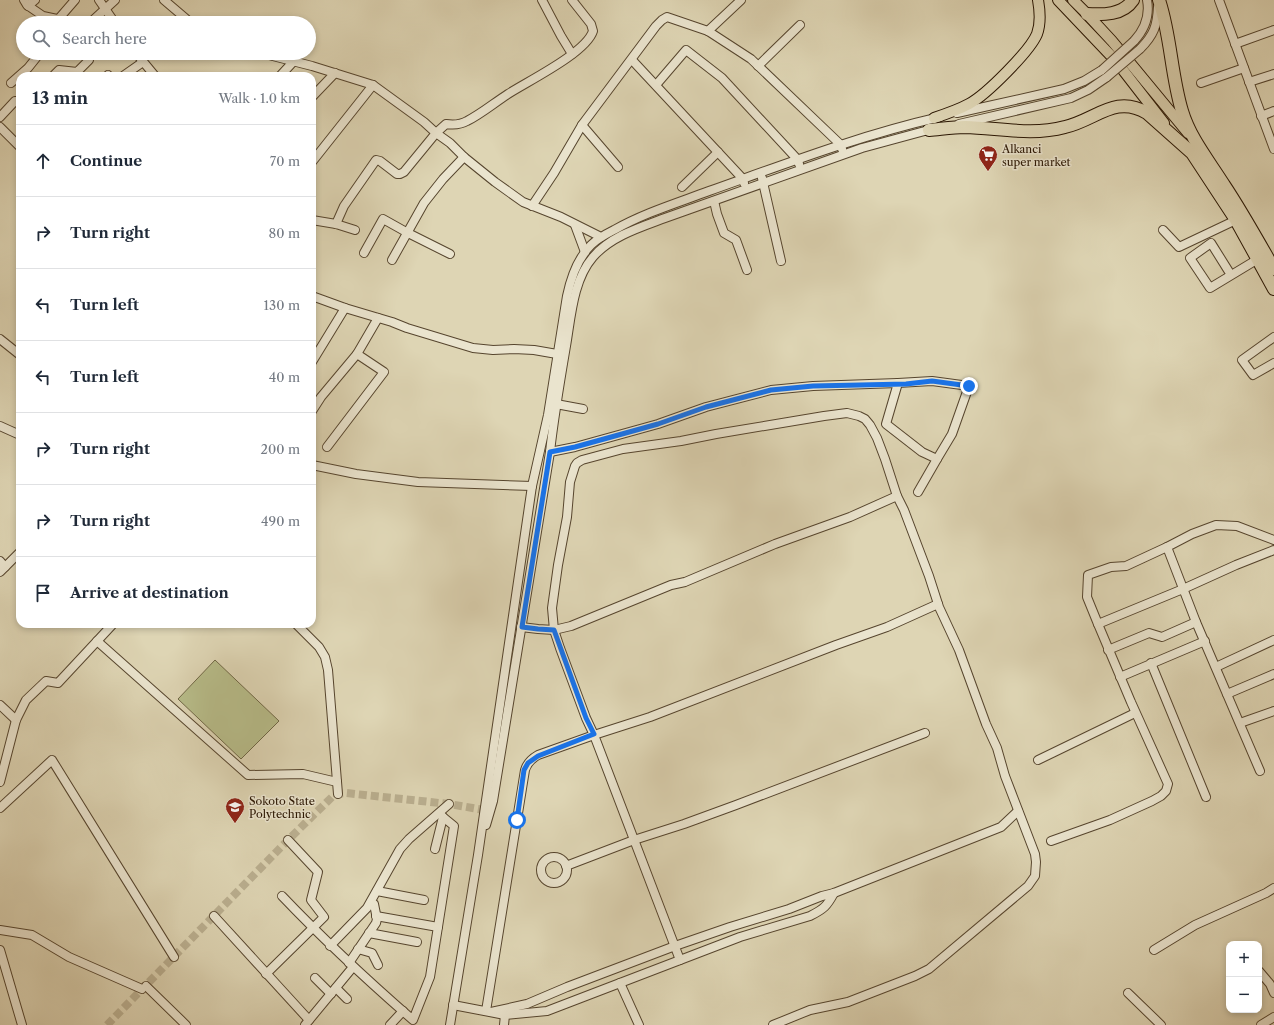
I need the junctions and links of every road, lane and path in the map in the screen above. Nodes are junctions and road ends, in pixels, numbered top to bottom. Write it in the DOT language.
graph roads {
  1 [pos="35,0"];
  2 [pos="75,0"];
  3 [pos="99,0"];
  4 [pos="115,0"];
  5 [pos="164,0"];
  6 [pos="542,0"];
  7 [pos="572,0"];
  8 [pos="741,0"];
  9 [pos="1038,0"];
  10 [pos="1058,0"];
  11 [pos="1073,0"];
  12 [pos="1133,0"];
  13 [pos="1147,0"];
  14 [pos="1158,0"];
  15 [pos="1219,0"];
  16 [pos="26,3"];
  17 [pos="105,9"];
  18 [pos="1087,14"];
  19 [pos="40,16"];
  20 [pos="61,16"];
  21 [pos="98,16"];
  22 [pos="110,16"];
  23 [pos="183,16"];
  24 [pos="800,25"];
  25 [pos="1274,30"];
  26 [pos="708,31"];
  27 [pos="1235,44"];
  28 [pos="572,54"];
  29 [pos="34,60"];
  30 [pos="89,60"];
  31 [pos="286,60"];
  32 [pos="632,60"];
  33 [pos="143,62"];
  34 [pos="293,62"];
  35 [pos="758,66"];
  36 [pos="1244,68"];
  37 [pos="23,72"];
  38 [pos="57,72"];
  39 [pos="77,72"];
  40 [pos="77,72"];
  41 [pos="129,72"];
  42 [pos="152,72"];
  43 [pos="284,72"];
  44 [pos="335,74"];
  45 [pos="1274,74"];
  46 [pos="16,79"];
  47 [pos="1249,82"];
  48 [pos="11,83"];
  49 [pos="1201,83"];
  50 [pos="373,85"];
  51 [pos="656,85"];
  52 [pos="316,93"];
  53 [pos="16,101"];
  54 [pos="1274,111"];
  55 [pos="1261,116"];
  56 [pos="0,117"];
  57 [pos="934,118"];
  58 [pos="582,125"];
  59 [pos="0,127"];
  60 [pos="928,130"];
  61 [pos="436,133"];
  62 [pos="16,144"];
  63 [pos="841,145"];
  64 [pos="1194,149"];
  65 [pos="1274,149"];
  66 [pos="718,152"];
  67 [pos="843,155"];
  68 [pos="464,156"];
  69 [pos="316,157"];
  70 [pos="798,160"];
  71 [pos="618,167"];
  72 [pos="801,170"];
  73 [pos="760,173"];
  74 [pos="743,179"];
  75 [pos="763,184"];
  76 [pos="682,187"];
  77 [pos="745,190"];
  78 [pos="714,201"];
  79 [pos="532,206"];
  80 [pos="1236,220"];
  81 [pos="316,221"];
  82 [pos="336,224"];
  83 [pos="575,225"];
  84 [pos="355,230"];
  85 [pos="1163,230"];
  86 [pos="408,233"];
  87 [pos="601,237"];
  88 [pos="585,252"];
  89 [pos="364,253"];
  90 [pos="450,254"];
  91 [pos="1258,259"];
  92 [pos="392,260"];
  93 [pos="781,261"];
  94 [pos="1274,269"];
  95 [pos="748,270"];
  96 [pos="1231,275"];
  97 [pos="1274,289"];
  98 [pos="316,297"];
  99 [pos="345,308"];
  100 [pos="378,318"];
  101 [pos="1274,337"];
  102 [pos="0,339"];
  103 [pos="16,352"];
  104 [pos="357,354"];
  105 [pos="558,354"];
  106 [pos="316,355"];
  107 [pos="1274,363"];
  108 [pos="898,384"];
  109 [pos="556,404"];
  110 [pos="316,405"];
  111 [pos="583,408"];
  112 [pos="0,426"];
  113 [pos="16,433"];
  114 [pos="327,447"];
  115 [pos="550,452"];
  116 [pos="937,459"];
  117 [pos="316,466"];
  118 [pos="532,486"];
  119 [pos="918,492"];
  120 [pos="897,496"];
  121 [pos="1274,540"];
  122 [pos="1168,547"];
  123 [pos="1274,550"];
  124 [pos="16,556"];
  125 [pos="2,567"];
  126 [pos="1183,589"];
  127 [pos="938,604"];
  128 [pos="1196,622"];
  129 [pos="1098,624"];
  130 [pos="522,627"];
  131 [pos="109,628"];
  132 [pos="300,628"];
  133 [pos="554,630"];
  134 [pos="1274,640"];
  135 [pos="98,641"];
  136 [pos="1205,641"];
  137 [pos="1108,650"];
  138 [pos="1151,663"];
  139 [pos="1216,667"];
  140 [pos="1274,674"];
  141 [pos="1120,677"];
  142 [pos="1227,694"];
  143 [pos="0,705"];
  144 [pos="1274,711"];
  145 [pos="1135,713"];
  146 [pos="16,720"];
  147 [pos="1240,723"];
  148 [pos="925,733"];
  149 [pos="594,734"];
  150 [pos="1038,760"];
  151 [pos="1260,772"];
  152 [pos="0,782"];
  153 [pos="338,782"];
  154 [pos="338,794"];
  155 [pos="1206,797"];
  156 [pos="449,804"];
  157 [pos="0,808"];
  158 [pos="1018,811"];
  159 [pos="441,815"];
  160 [pos="288,840"];
  161 [pos="634,840"];
  162 [pos="1051,841"];
  163 [pos="435,849"];
  164 [pos="478,854"];
  165 [pos="566,866"];
  166 [pos="1274,888"];
  167 [pos="377,891"];
  168 [pos="834,893"];
  169 [pos="282,896"];
  170 [pos="424,900"];
  171 [pos="371,902"];
  172 [pos="214,916"];
  173 [pos="376,916"];
  174 [pos="313,928"];
  175 [pos="438,928"];
  176 [pos="0,930"];
  177 [pos="369,933"];
  178 [pos="417,942"];
  179 [pos="330,946"];
  180 [pos="675,946"];
  181 [pos="358,949"];
  182 [pos="0,950"];
  183 [pos="1154,950"];
  184 [pos="174,957"];
  185 [pos="680,960"];
  186 [pos="351,965"];
  187 [pos="378,965"];
  188 [pos="266,974"];
  189 [pos="1262,975"];
  190 [pos="315,978"];
  191 [pos="620,983"];
  192 [pos="333,991"];
  193 [pos="1128,993"];
  194 [pos="1274,993"];
  195 [pos="348,999"];
  196 [pos="453,1005"];
  197 [pos="403,1011"];
  198 [pos="489,1012"];
  199 [pos="505,1015"];
  200 [pos="1274,1017"];
  201 [pos="307,1023"];
  202 [pos="22,1025"];
  203 [pos="186,1025"];
  204 [pos="390,1025"];
  205 [pos="450,1025"];
  206 [pos="504,1025"];
  207 [pos="639,1025"];
  208 [pos="773,1025"];
  209 [pos="1161,1025"];
  210 [pos="1261,1025"];
  1 -- 16 [label="street"];
  2 -- 20 [label="street"];
  3 -- 17 [label="street"];
  4 -- 17 [label="street"];
  5 -- 23 [label="street"];
  6 -- 28 [label="street"];
  7 -- 28 [label="street"];
  8 -- 26 [label="street"];
  9 -- 57 [label="main road"];
  10 -- 64 [label="main road"];
  11 -- 18 [label="main road"];
  12 -- 18 [label="highway"];
  13 -- 57 [label="street, bridge"];
  14 -- 60 [label="street, bridge"];
  14 -- 64 [label="highway"];
  15 -- 27 [label="street"];
  16 -- 19 [label="street"];
  17 -- 21 [label="street"];
  17 -- 22 [label="street"];
  18 -- 64 [label="main road"];
  24 -- 35 [label="street"];
  25 -- 27 [label="street"];
  26 -- 32 [label="street"];
  26 -- 35 [label="street"];
  27 -- 36 [label="street"];
  28 -- 61 [label="street"];
  29 -- 37 [label="street"];
  30 -- 40 [label="street"];
  31 -- 34 [label="street"];
  32 -- 51 [label="street"];
  32 -- 58 [label="street"];
  33 -- 41 [label="street"];
  33 -- 42 [label="street"];
  34 -- 43 [label="street"];
  34 -- 44 [label="street"];
  35 -- 63 [label="street"];
  36 -- 47 [label="street"];
  36 -- 49 [label="street"];
  38 -- 39 [label="street"];
  44 -- 50 [label="street"];
  44 -- 52 [label="street"];
  45 -- 47 [label="street"];
  46 -- 48 [label="street"];
  47 -- 55 [label="street"];
  50 -- 61 [label="street"];
  50 -- 69 [label="street"];
  51 -- 66 [label="street"];
  51 -- 70 [label="street"];
  53 -- 56 [label="street"];
  54 -- 55 [label="street"];
  55 -- 65 [label="street"];
  57 -- 63 [label="street"];
  58 -- 71 [label="street"];
  58 -- 79 [label="street"];
  59 -- 62 [label="street"];
  60 -- 64 [label="highway"];
  60 -- 67 [label="street"];
  61 -- 68 [label="street"];
  61 -- 82 [label="street"];
  63 -- 67 [label="street"];
  63 -- 70 [label="street"];
  64 -- 80 [label="highway"];
  64 -- 94 [label="highway"];
  66 -- 74 [label="street"];
  66 -- 76 [label="street"];
  67 -- 72 [label="street"];
  68 -- 79 [label="street"];
  68 -- 86 [label="street"];
  70 -- 72 [label="street"];
  70 -- 73 [label="street"];
  72 -- 75 [label="street"];
  73 -- 74 [label="street"];
  73 -- 75 [label="street"];
  74 -- 77 [label="street"];
  74 -- 87 [label="street"];
  75 -- 77 [label="street"];
  75 -- 93 [label="street"];
  77 -- 78 [label="street"];
  78 -- 95 [label="street"];
  78 -- 109 [label="street"];
  79 -- 83 [label="street"];
  80 -- 85 [label="street"];
  80 -- 91 [label="highway"];
  81 -- 82 [label="street"];
  82 -- 84 [label="street"];
  83 -- 87 [label="street"];
  83 -- 88 [label="street"];
  86 -- 89 [label="street"];
  86 -- 90 [label="street"];
  86 -- 92 [label="street"];
  87 -- 88 [label="street"];
  88 -- 105 [label="street"];
  91 -- 96 [label="street"];
  91 -- 97 [label="highway"];
  96 -- 96 [label="street"];
  98 -- 99 [label="street"];
  99 -- 100 [label="street"];
  99 -- 106 [label="street"];
  100 -- 104 [label="street"];
  100 -- 105 [label="street"];
  101 -- 107 [label="street"];
  102 -- 103 [label="street"];
  104 -- 110 [label="street"];
  104 -- 114 [label="street"];
  105 -- 118 [label="street"];
  108 -- 115 [label="street"];
  108 -- 116 [label="street"];
  108 -- 116 [label="street"];
  109 -- 111 [label="street"];
  109 -- 115 [label="street"];
  112 -- 113 [label="street"];
  115 -- 130 [label="street"];
  116 -- 119 [label="street"];
  117 -- 118 [label="street"];
  118 -- 164 [label="street"];
  120 -- 127 [label="street"];
  120 -- 133 [label="street"];
  120 -- 133 [label="street"];
  121 -- 122 [label="street"];
  122 -- 126 [label="street"];
  122 -- 129 [label="street"];
  123 -- 126 [label="street"];
  124 -- 125 [label="street"];
  126 -- 128 [label="street"];
  126 -- 129 [label="street"];
  127 -- 149 [label="street"];
  127 -- 158 [label="street"];
  128 -- 136 [label="street"];
  128 -- 137 [label="street"];
  129 -- 137 [label="street"];
  130 -- 133 [label="street"];
  130 -- 164 [label="street"];
  131 -- 135 [label="street"];
  132 -- 153 [label="street"];
  133 -- 149 [label="street"];
  134 -- 139 [label="street"];
  135 -- 146 [label="street"];
  135 -- 153 [label="street"];
  136 -- 138 [label="street"];
  136 -- 139 [label="street"];
  137 -- 141 [label="street"];
  138 -- 141 [label="street"];
  138 -- 155 [label="street"];
  139 -- 142 [label="street"];
  140 -- 142 [label="street"];
  141 -- 145 [label="street"];
  142 -- 147 [label="street"];
  143 -- 146 [label="street"];
  144 -- 147 [label="street"];
  145 -- 150 [label="street"];
  145 -- 162 [label="street"];
  146 -- 152 [label="street"];
  147 -- 151 [label="street"];
  148 -- 161 [label="street"];
  149 -- 161 [label="street"];
  149 -- 198 [label="street"];
  153 -- 154 [label="street"];
  156 -- 159 [label="street"];
  157 -- 184 [label="street"];
  158 -- 168 [label="street"];
  158 -- 208 [label="street"];
  159 -- 163 [label="street"];
  159 -- 167 [label="street"];
  159 -- 175 [label="street"];
  160 -- 174 [label="street"];
  161 -- 165 [label="street"];
  161 -- 180 [label="street"];
  164 -- 196 [label="street"];
  166 -- 183 [label="street"];
  167 -- 170 [label="street"];
  167 -- 171 [label="street"];
  168 -- 180 [label="street"];
  168 -- 185 [label="street"];
  169 -- 174 [label="street"];
  171 -- 173 [label="street"];
  171 -- 179 [label="street"];
  172 -- 188 [label="street"];
  173 -- 175 [label="street"];
  173 -- 177 [label="street"];
  174 -- 179 [label="street"];
  174 -- 188 [label="street"];
  175 -- 197 [label="street"];
  176 -- 203 [label="street"];
  177 -- 178 [label="street"];
  177 -- 181 [label="street"];
  179 -- 186 [label="street"];
  180 -- 185 [label="street"];
  180 -- 198 [label="street"];
  181 -- 186 [label="street"];
  181 -- 187 [label="street"];
  182 -- 202 [label="street"];
  185 -- 191 [label="street"];
  186 -- 192 [label="street"];
  186 -- 197 [label="street"];
  188 -- 201 [label="street"];
  189 -- 194 [label="street"];
  190 -- 192 [label="street"];
  191 -- 199 [label="street"];
  191 -- 207 [label="street"];
  192 -- 195 [label="street"];
  192 -- 201 [label="street"];
  193 -- 209 [label="street"];
  196 -- 198 [label="street"];
  196 -- 205 [label="street"];
  197 -- 204 [label="street"];
  198 -- 199 [label="street"];
  199 -- 206 [label="street"];
  200 -- 210 [label="street"];
}
